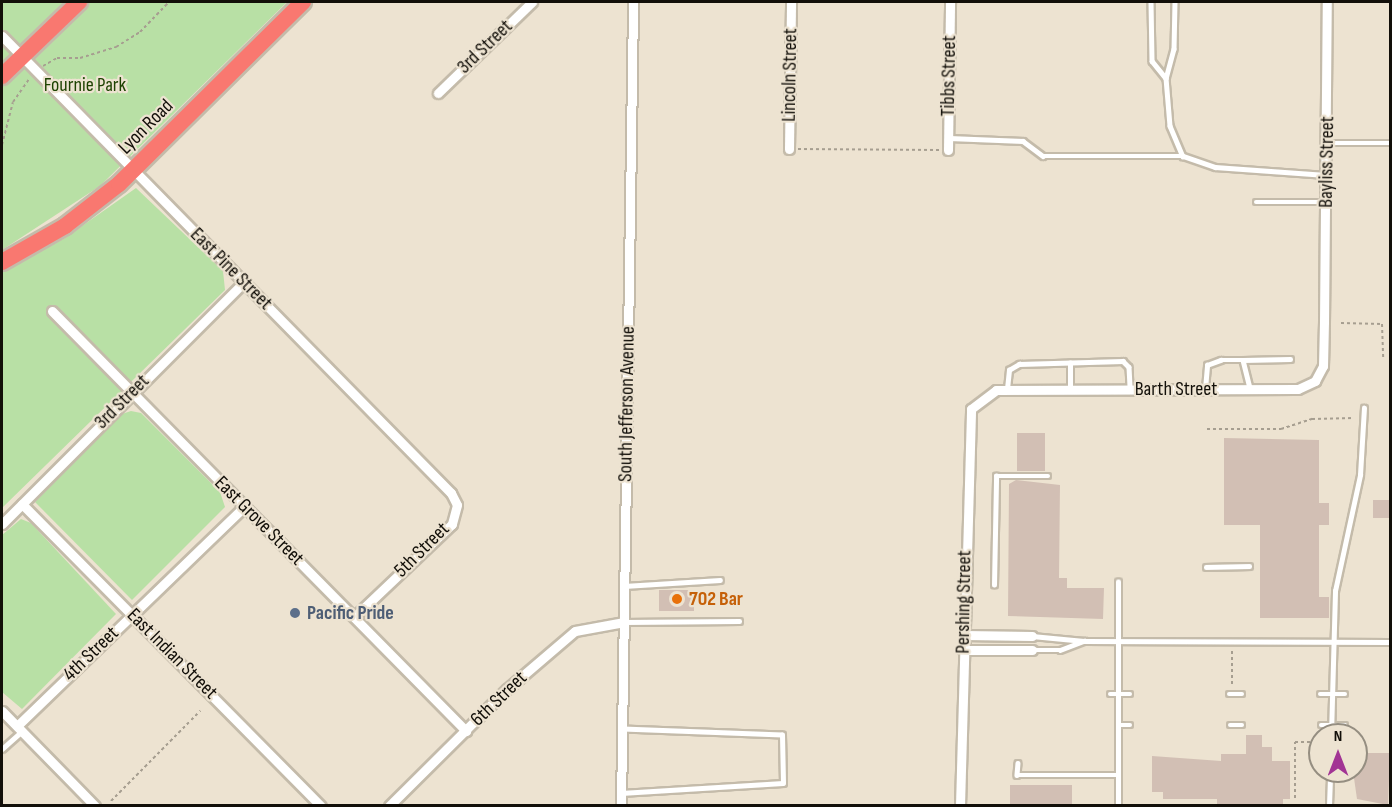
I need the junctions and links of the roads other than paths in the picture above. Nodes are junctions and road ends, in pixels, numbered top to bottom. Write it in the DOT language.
graph roads {
  1 [pos="79,2"];
  2 [pos="303,2"];
  3 [pos="532,2"];
  4 [pos="633,2"];
  5 [pos="791,2"];
  6 [pos="950,2"];
  7 [pos="1151,2"];
  8 [pos="1175,2"];
  9 [pos="1327,2"];
  10 [pos="2,36"];
  11 [pos="22,57"];
  12 [pos="2,76"];
  13 [pos="1166,78"];
  14 [pos="438,93"];
  15 [pos="948,138"];
  16 [pos="1390,142"];
  17 [pos="1327,143"];
  18 [pos="789,149"];
  19 [pos="948,150"];
  20 [pos="1183,156"];
  21 [pos="133,170"];
  22 [pos="1326,175"];
  23 [pos="1257,202"];
  24 [pos="1326,202"];
  25 [pos="2,262"];
  26 [pos="244,282"];
  27 [pos="52,311"];
  28 [pos="1324,322"];
  29 [pos="1290,359"];
  30 [pos="1243,360"];
  31 [pos="1070,363"];
  32 [pos="1130,389"];
  33 [pos="1205,389"];
  34 [pos="1250,389"];
  35 [pos="1007,390"];
  36 [pos="1070,390"];
  37 [pos="131,393"];
  38 [pos="976,402"];
  39 [pos="1364,408"];
  40 [pos="1048,476"];
  41 [pos="22,504"];
  42 [pos="457,505"];
  43 [pos="244,507"];
  44 [pos="2,524"];
  45 [pos="1249,566"];
  46 [pos="1206,567"];
  47 [pos="720,580"];
  48 [pos="1118,582"];
  49 [pos="994,585"];
  50 [pos="624,586"];
  51 [pos="132,614"];
  52 [pos="354,617"];
  53 [pos="739,621"];
  54 [pos="624,622"];
  55 [pos="964,635"];
  56 [pos="1032,636"];
  57 [pos="1084,641"];
  58 [pos="1118,641"];
  59 [pos="1334,642"];
  60 [pos="1390,642"];
  61 [pos="963,650"];
  62 [pos="1032,650"];
  63 [pos="1110,694"];
  64 [pos="1118,694"];
  65 [pos="1130,694"];
  66 [pos="1229,694"];
  67 [pos="1242,694"];
  68 [pos="1320,694"];
  69 [pos="1332,694"];
  70 [pos="1345,694"];
  71 [pos="2,711"];
  72 [pos="1331,723"];
  73 [pos="1118,725"];
  74 [pos="1130,725"];
  75 [pos="1230,725"];
  76 [pos="1242,725"];
  77 [pos="19,728"];
  78 [pos="622,729"];
  79 [pos="466,731"];
  80 [pos="2,749"];
  81 [pos="1018,763"];
  82 [pos="1118,775"];
  83 [pos="1330,783"];
  84 [pos="621,793"];
  85 [pos="95,806"];
  86 [pos="321,806"];
  87 [pos="390,806"];
  88 [pos="621,806"];
  89 [pos="960,806"];
  90 [pos="1118,806"];
  91 [pos="1329,806"];
  1 -- 11 [label="highway"];
  2 -- 21 [label="highway, Lyon Road"];
  3 -- 14 [label="street, 3rd Street"];
  4 -- 50 [label="street, South Jefferson Avenue"];
  5 -- 18 [label="street, Lincoln Street"];
  6 -- 15 [label="street, Tibbs Street"];
  7 -- 13 [label="lane"];
  8 -- 13 [label="lane"];
  9 -- 17 [label="street, Bayliss Street"];
  10 -- 11 [label="street, East Pine Street"];
  11 -- 12 [label="highway"];
  11 -- 21 [label="street, East Pine Street"];
  13 -- 20 [label="lane"];
  15 -- 19 [label="street, Tibbs Street"];
  15 -- 20 [label="lane"];
  16 -- 17 [label="lane"];
  17 -- 22 [label="street, Bayliss Street"];
  20 -- 22 [label="lane"];
  21 -- 25 [label="highway, Lyon Road"];
  21 -- 26 [label="street, East Pine Street"];
  22 -- 24 [label="street, Bayliss Street"];
  23 -- 24 [label="lane"];
  24 -- 28 [label="street, Bayliss Street"];
  26 -- 37 [label="street, 3rd Street"];
  26 -- 42 [label="street, East Pine Street"];
  27 -- 37 [label="street, East Grove Street"];
  28 -- 34 [label="street, Barth Street"];
  29 -- 30 [label="lane"];
  30 -- 33 [label="lane"];
  30 -- 34 [label="lane"];
  31 -- 32 [label="lane"];
  31 -- 35 [label="lane"];
  31 -- 36 [label="lane"];
  32 -- 33 [label="street, Barth Street"];
  32 -- 36 [label="street, Barth Street"];
  33 -- 34 [label="street, Barth Street"];
  35 -- 36 [label="street, Barth Street"];
  35 -- 38 [label="street, Barth Street"];
  37 -- 41 [label="street, 3rd Street"];
  37 -- 43 [label="street, East Grove Street"];
  38 -- 55 [label="street, Pershing Street"];
  39 -- 59 [label="lane"];
  40 -- 49 [label="lane"];
  41 -- 44 [label="street, 3rd Street"];
  41 -- 51 [label="street, East Indian Street"];
  42 -- 52 [label="street, 5th Street"];
  43 -- 51 [label="street, 4th Street"];
  43 -- 52 [label="street, East Grove Street"];
  45 -- 46 [label="lane"];
  47 -- 50 [label="lane"];
  48 -- 58 [label="lane"];
  50 -- 54 [label="street, South Jefferson Avenue"];
  51 -- 77 [label="street, 4th Street"];
  51 -- 86 [label="street, East Indian Street"];
  52 -- 79 [label="street, East Grove Street"];
  53 -- 54 [label="lane"];
  54 -- 78 [label="street, South Jefferson Avenue"];
  54 -- 79 [label="street, 6th Street"];
  55 -- 56 [label="street"];
  55 -- 61 [label="street, Pershing Street"];
  56 -- 57 [label="lane"];
  57 -- 58 [label="lane"];
  57 -- 62 [label="lane"];
  58 -- 59 [label="lane"];
  58 -- 64 [label="lane"];
  59 -- 60 [label="lane"];
  59 -- 69 [label="lane"];
  61 -- 62 [label="street"];
  61 -- 89 [label="street, Pershing Street"];
  63 -- 64 [label="lane"];
  64 -- 65 [label="lane"];
  64 -- 73 [label="lane"];
  66 -- 67 [label="lane"];
  68 -- 69 [label="lane"];
  69 -- 70 [label="lane"];
  69 -- 72 [label="lane"];
  71 -- 77 [label="street"];
  73 -- 74 [label="lane"];
  73 -- 82 [label="lane"];
  75 -- 76 [label="lane"];
  77 -- 80 [label="lane"];
  77 -- 85 [label="street"];
  78 -- 84 [label="street, South Jefferson Avenue"];
  78 -- 84 [label="lane"];
  79 -- 87 [label="street, 6th Street"];
  81 -- 82 [label="lane"];
  82 -- 90 [label="lane"];
  83 -- 91 [label="lane"];
  84 -- 88 [label="street, South Jefferson Avenue"];
}
